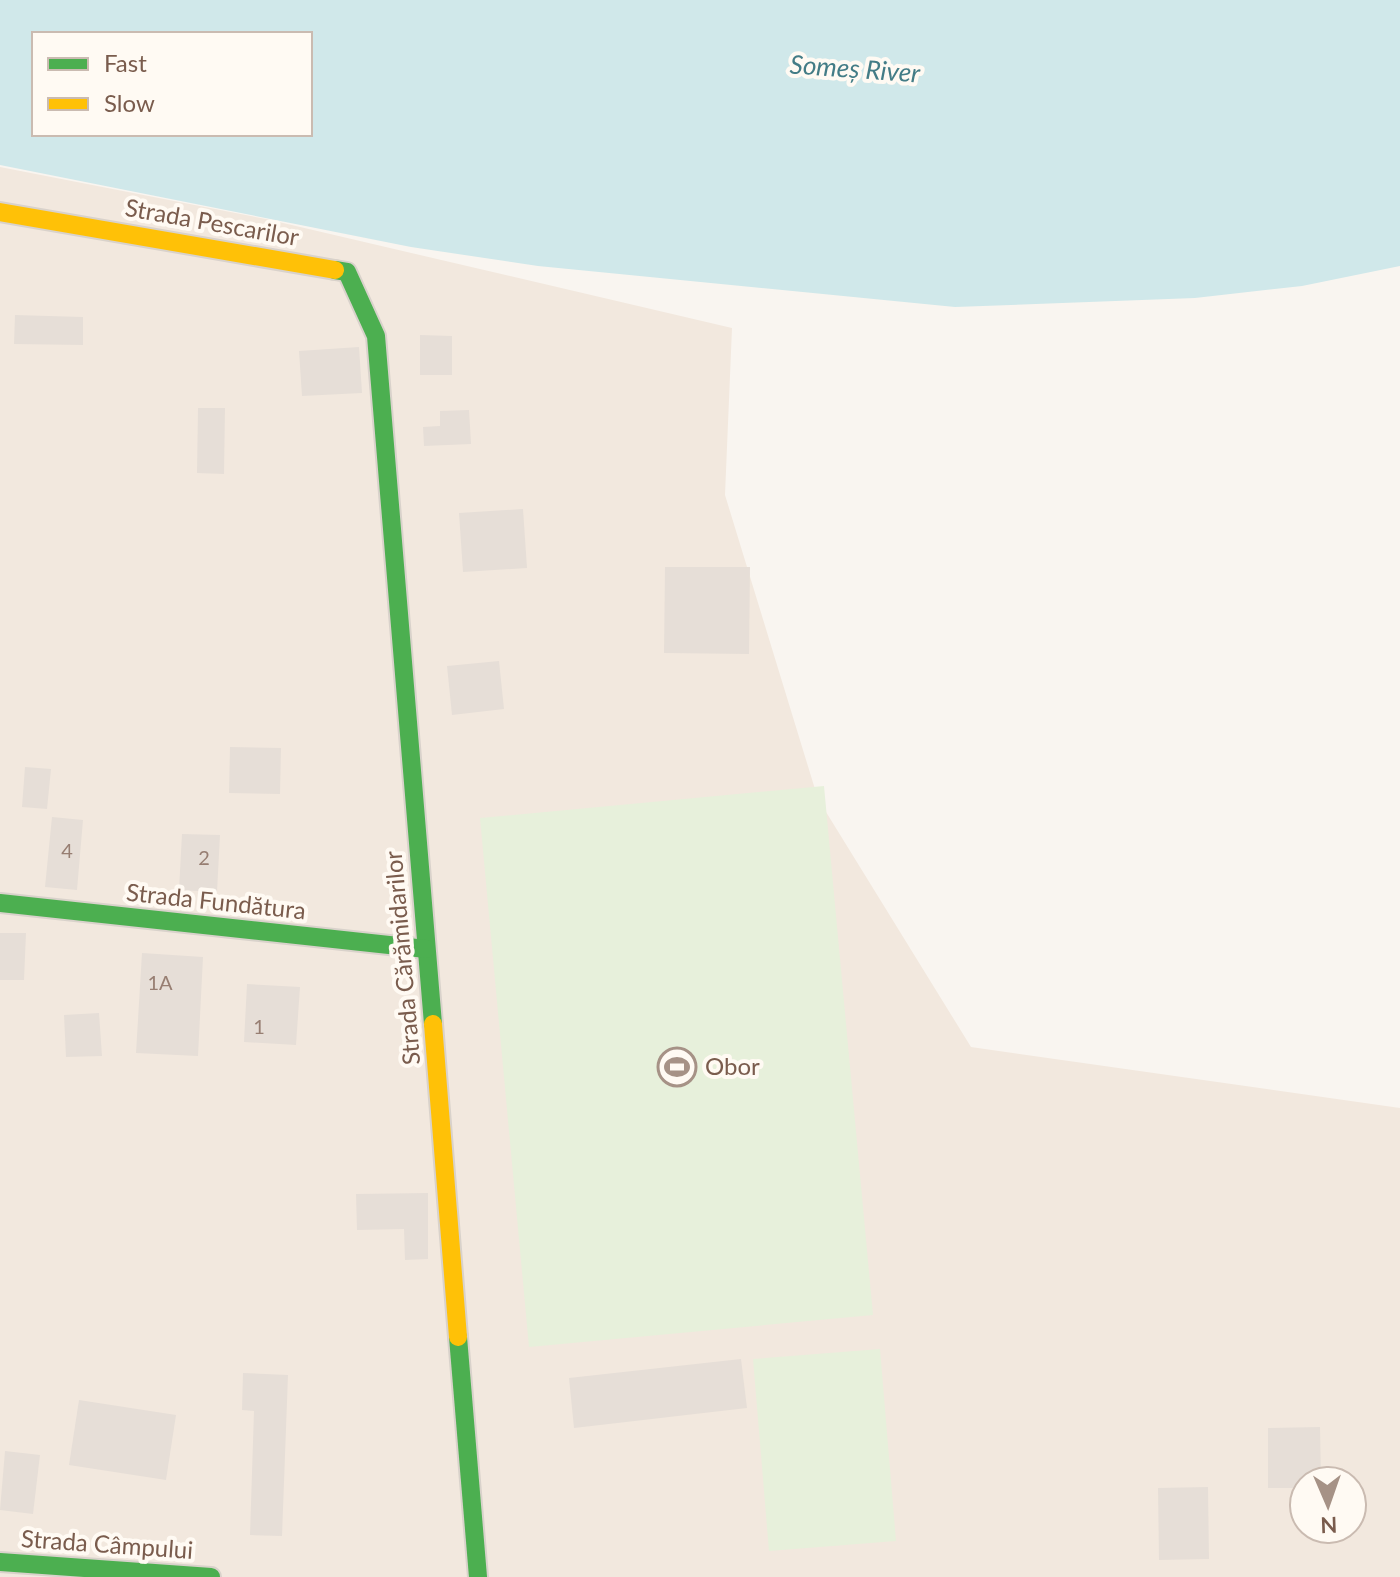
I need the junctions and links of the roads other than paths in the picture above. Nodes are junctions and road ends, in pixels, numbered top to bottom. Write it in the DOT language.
graph roads {
  1 [pos="0,212"];
  2 [pos="376,336"];
  3 [pos="0,903"];
  4 [pos="426,949"];
  5 [pos="0,1562"];
  6 [pos="211,1577"];
  7 [pos="478,1577"];
  1 -- 2 [label="street, Strada Pescarilor"];
  2 -- 4 [label="street, Strada Cărămidarilor"];
  3 -- 4 [label="street, Strada Fundătura"];
  4 -- 7 [label="street, Strada Cărămidarilor"];
  5 -- 6 [label="street, Strada Câmpului"];
}
